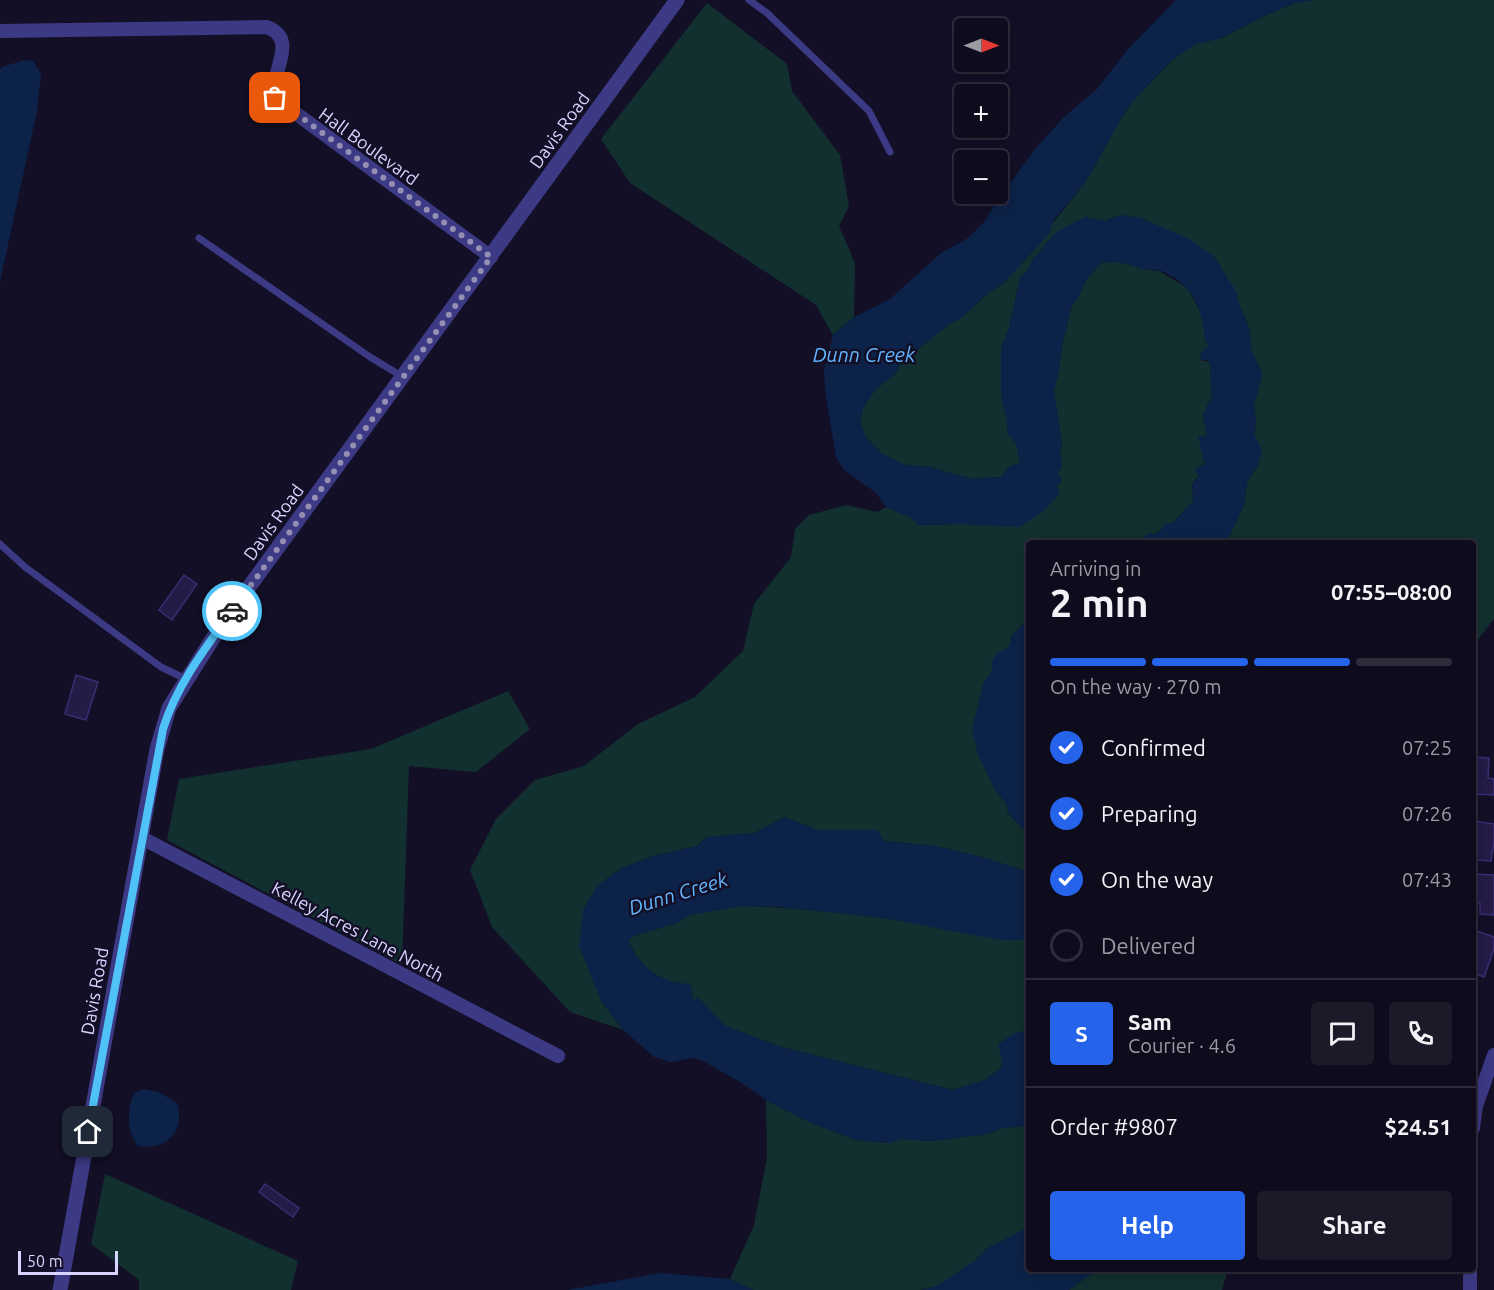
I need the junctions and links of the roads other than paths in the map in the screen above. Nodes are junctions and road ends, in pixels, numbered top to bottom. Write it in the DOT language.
graph roads {
  1 [pos="677,0"];
  2 [pos="749,0"];
  3 [pos="0,31"];
  4 [pos="890,152"];
  5 [pos="200,238"];
  6 [pos="491,257"];
  7 [pos="403,377"];
  8 [pos="0,544"];
  9 [pos="186,679"];
  10 [pos="142,838"];
  11 [pos="1494,1055"];
  12 [pos="558,1056"];
  13 [pos="1476,1106"];
  14 [pos="1470,1272"];
  15 [pos="60,1290"];
  16 [pos="1470,1290"];
  1 -- 6 [label="street, Davis Road"];
  2 -- 4 [label="lane"];
  3 -- 6 [label="street, Hall Boulevard"];
  5 -- 7 [label="lane"];
  6 -- 7 [label="street, Davis Road"];
  7 -- 9 [label="street, Davis Road"];
  8 -- 9 [label="lane"];
  9 -- 10 [label="street, Davis Road"];
  10 -- 12 [label="street, Kelley Acres Lane North"];
  10 -- 15 [label="street, Davis Road"];
  11 -- 13 [label="street"];
  14 -- 16 [label="street"];
}
